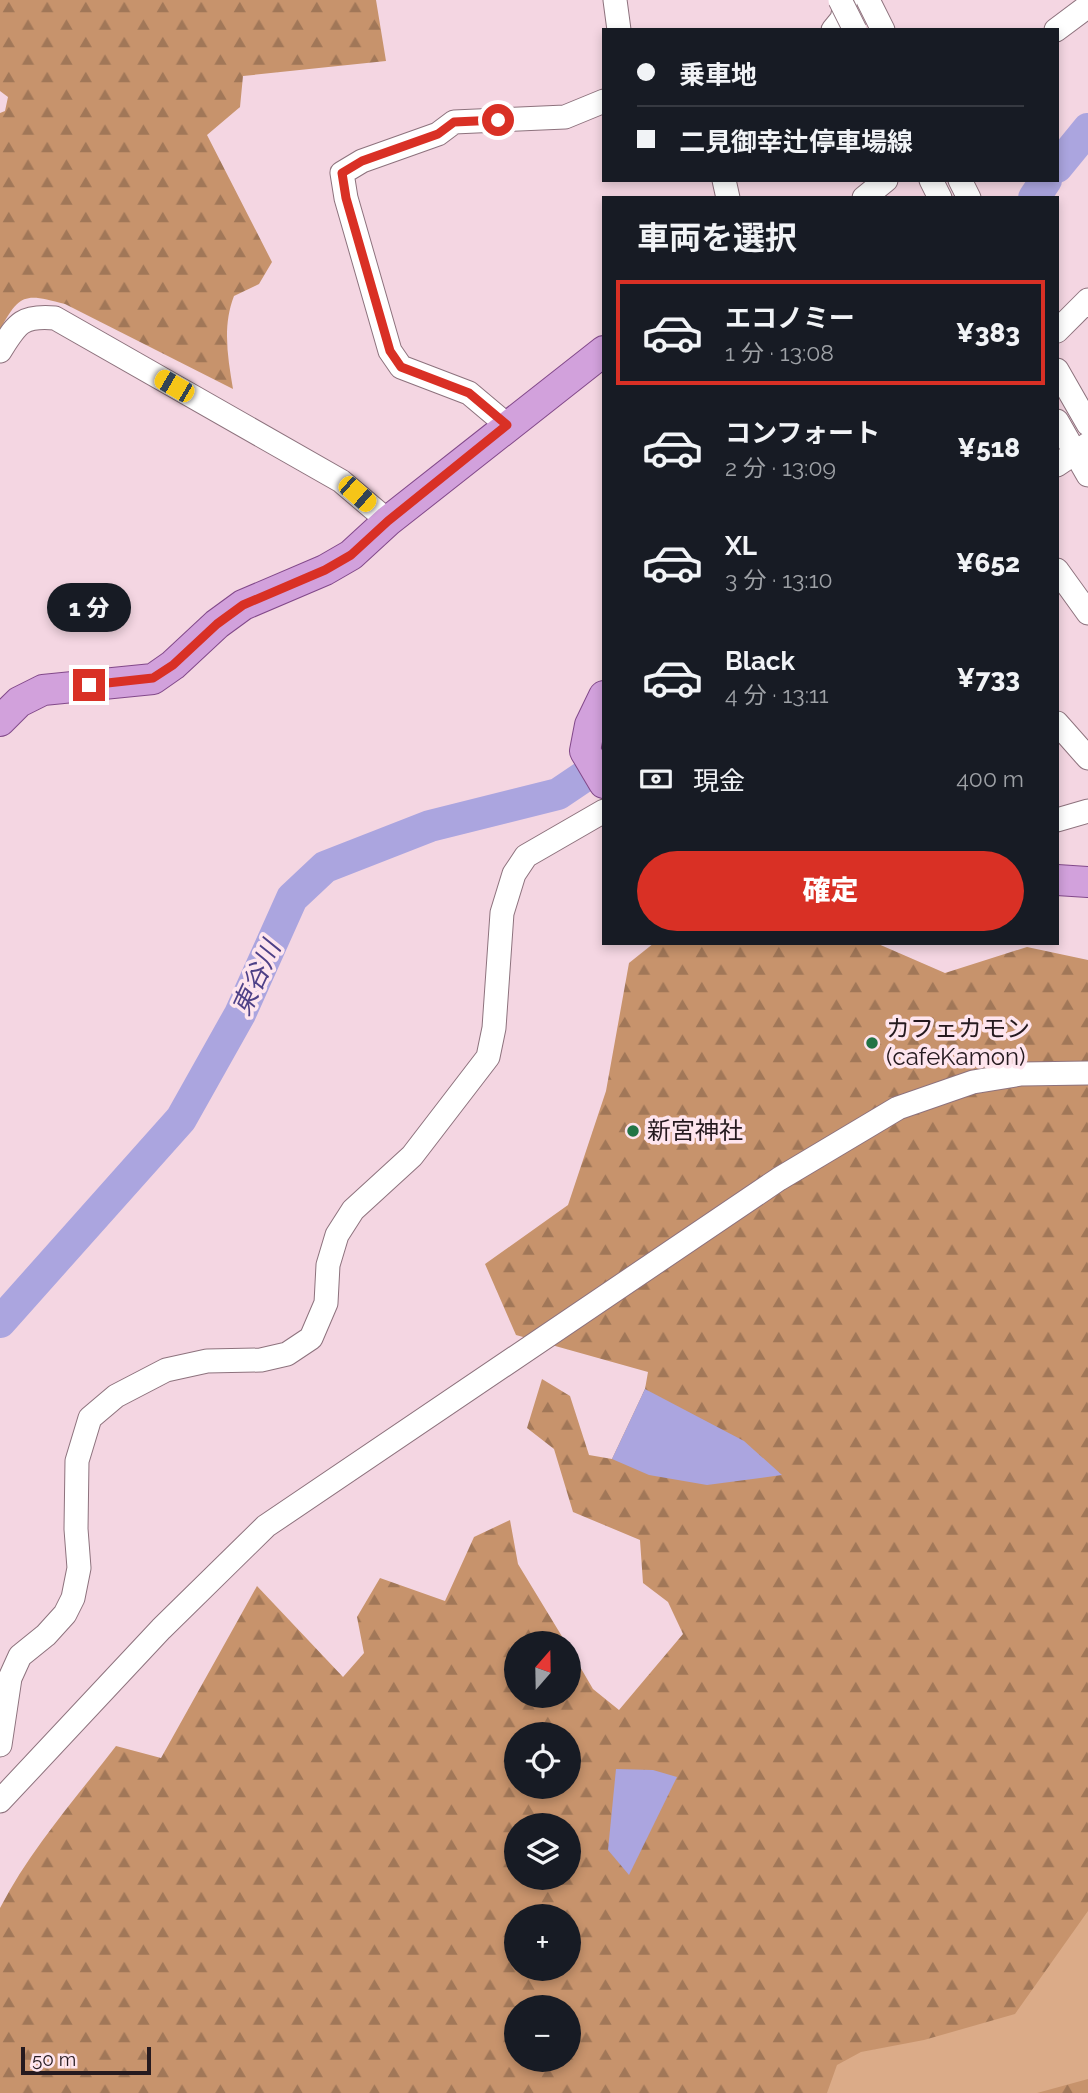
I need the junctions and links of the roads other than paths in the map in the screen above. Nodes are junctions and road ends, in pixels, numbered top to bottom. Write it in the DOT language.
graph roads {
  1 [pos="615,0"];
  2 [pos="839,0"];
  3 [pos="846,0"];
  4 [pos="868,0"];
  5 [pos="1088,5"];
  6 [pos="620,28"];
  7 [pos="835,28"];
  8 [pos="854,28"];
  9 [pos="882,28"];
  10 [pos="1059,28"];
  11 [pos="602,102"];
  12 [pos="884,182"];
  13 [pos="866,196"];
  14 [pos="1088,300"];
  15 [pos="1059,329"];
  16 [pos="0,351"];
  17 [pos="602,353"];
  18 [pos="1061,377"];
  19 [pos="1059,423"];
  20 [pos="1088,424"];
  21 [pos="507,425"];
  22 [pos="1082,448"];
  23 [pos="1059,464"];
  24 [pos="1088,475"];
  25 [pos="388,521"];
  26 [pos="1059,573"];
  27 [pos="1088,613"];
  28 [pos="602,700"];
  29 [pos="0,721"];
  30 [pos="1059,725"];
  31 [pos="1088,758"];
  32 [pos="602,780"];
  33 [pos="1088,811"];
  34 [pos="602,812"];
  35 [pos="1059,819"];
  36 [pos="1059,880"];
  37 [pos="1088,882"];
  38 [pos="1088,1073"];
  39 [pos="0,1745"];
  40 [pos="0,1801"];
  1 -- 6 [label="street"];
  2 -- 8 [label="street, bridge"];
  3 -- 7 [label="street"];
  4 -- 9 [label="street"];
  5 -- 10 [label="street"];
  11 -- 21 [label="street"];
  12 -- 13 [label="street"];
  14 -- 15 [label="street"];
  16 -- 25 [label="street"];
  17 -- 21 [label="main road"];
  18 -- 20 [label="street"];
  19 -- 22 [label="street"];
  21 -- 25 [label="main road"];
  22 -- 23 [label="street"];
  22 -- 24 [label="street"];
  25 -- 29 [label="main road"];
  26 -- 27 [label="street"];
  28 -- 32 [label="main road"];
  30 -- 31 [label="street"];
  33 -- 35 [label="street"];
  34 -- 39 [label="street"];
  36 -- 37 [label="main road"];
  38 -- 40 [label="street"];
}
